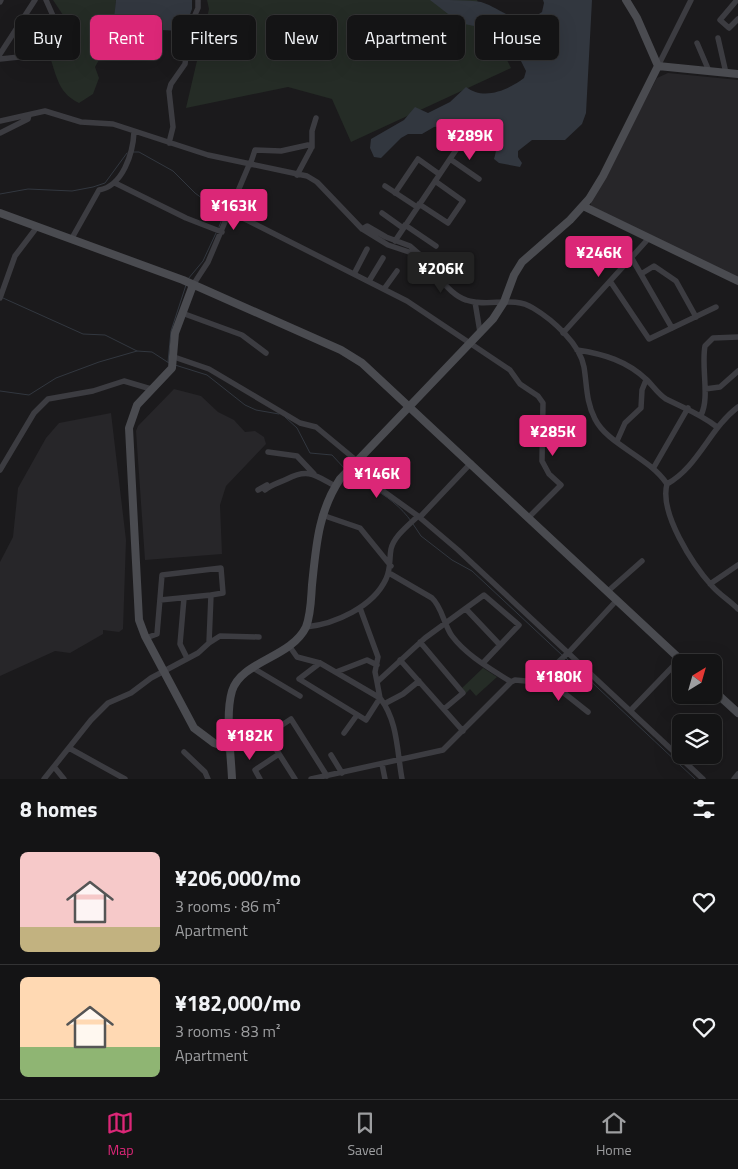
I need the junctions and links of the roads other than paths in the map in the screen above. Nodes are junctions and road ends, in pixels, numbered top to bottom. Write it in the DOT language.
graph roads {
  1 [pos="35,0"];
  2 [pos="46,0"];
  3 [pos="198,0"];
  4 [pos="626,0"];
  5 [pos="737,0"];
  6 [pos="688,1"];
  7 [pos="738,19"];
  8 [pos="718,38"];
  9 [pos="696,44"];
  10 [pos="0,54"];
  11 [pos="0,59"];
  12 [pos="658,66"];
  13 [pos="709,71"];
  14 [pos="726,73"];
  15 [pos="738,74"];
  16 [pos="29,115"];
  17 [pos="316,118"];
  18 [pos="0,121"];
  19 [pos="0,132"];
  20 [pos="134,132"];
  21 [pos="169,143"];
  22 [pos="460,144"];
  23 [pos="312,147"];
  24 [pos="450,159"];
  25 [pos="249,165"];
  26 [pos="439,174"];
  27 [pos="297,175"];
  28 [pos="479,179"];
  29 [pos="435,181"];
  30 [pos="114,183"];
  31 [pos="386,186"];
  32 [pos="395,193"];
  33 [pos="418,205"];
  34 [pos="583,206"];
  35 [pos="231,212"];
  36 [pos="0,213"];
  37 [pos="382,214"];
  38 [pos="37,226"];
  39 [pos="404,226"];
  40 [pos="362,229"];
  41 [pos="222,232"];
  42 [pos="72,238"];
  43 [pos="649,238"];
  44 [pos="395,241"];
  45 [pos="436,246"];
  46 [pos="367,249"];
  47 [pos="631,256"];
  48 [pos="383,258"];
  49 [pos="396,271"];
  50 [pos="432,271"];
  51 [pos="354,274"];
  52 [pos="641,274"];
  53 [pos="610,280"];
  54 [pos="369,281"];
  55 [pos="738,281"];
  56 [pos="189,283"];
  57 [pos="384,289"];
  58 [pos="0,298"];
  59 [pos="475,302"];
  60 [pos="504,302"];
  61 [pos="716,306"];
  62 [pos="182,313"];
  63 [pos="696,317"];
  64 [pos="672,328"];
  65 [pos="480,332"];
  66 [pos="563,333"];
  67 [pos="738,337"];
  68 [pos="470,342"];
  69 [pos="577,350"];
  70 [pos="266,353"];
  71 [pos="173,362"];
  72 [pos="738,371"];
  73 [pos="646,380"];
  74 [pos="150,389"];
  75 [pos="705,389"];
  76 [pos="410,406"];
  77 [pos="738,406"];
  78 [pos="688,408"];
  79 [pos="701,415"];
  80 [pos="717,427"];
  81 [pos="617,441"];
  82 [pos="268,452"];
  83 [pos="471,463"];
  84 [pos="351,467"];
  85 [pos="654,467"];
  86 [pos="0,470"];
  87 [pos="314,474"];
  88 [pos="274,483"];
  89 [pos="667,484"];
  90 [pos="335,486"];
  91 [pos="258,490"];
  92 [pos="265,490"];
  93 [pos="322,515"];
  94 [pos="419,517"];
  95 [pos="528,518"];
  96 [pos="642,562"];
  97 [pos="738,565"];
  98 [pos="390,566"];
  99 [pos="389,573"];
  100 [pos="710,584"];
  101 [pos="607,592"];
  102 [pos="211,595"];
  103 [pos="184,598"];
  104 [pos="160,600"];
  105 [pos="616,601"];
  106 [pos="737,606"];
  107 [pos="360,608"];
  108 [pos="466,609"];
  109 [pos="445,624"];
  110 [pos="306,627"];
  111 [pos="259,637"];
  112 [pos="146,638"];
  113 [pos="209,642"];
  114 [pos="420,642"];
  115 [pos="500,645"];
  116 [pos="290,647"];
  117 [pos="568,653"];
  118 [pos="674,654"];
  119 [pos="187,658"];
  120 [pos="400,660"];
  121 [pos="320,663"];
  122 [pos="484,663"];
  123 [pos="377,665"];
  124 [pos="253,668"];
  125 [pos="672,671"];
  126 [pos="163,672"];
  127 [pos="336,672"];
  128 [pos="419,681"];
  129 [pos="377,682"];
  130 [pos="511,682"];
  131 [pos="538,682"];
  132 [pos="300,696"];
  133 [pos="722,698"];
  134 [pos="382,701"];
  135 [pos="444,709"];
  136 [pos="631,710"];
  137 [pos="588,712"];
  138 [pos="738,713"];
  139 [pos="357,714"];
  140 [pos="463,731"];
  141 [pos="344,733"];
  142 [pos="69,748"];
  143 [pos="231,749"];
  144 [pos="184,752"];
  145 [pos="279,754"];
  146 [pos="331,755"];
  147 [pos="398,761"];
  148 [pos="382,764"];
  149 [pos="55,768"];
  150 [pos="342,773"];
  151 [pos="738,774"];
  152 [pos="327,776"];
  153 [pos="44,779"];
  154 [pos="64,779"];
  155 [pos="125,779"];
  156 [pos="208,779"];
  157 [pos="232,779"];
  158 [pos="260,779"];
  159 [pos="295,779"];
  160 [pos="311,779"];
  161 [pos="385,779"];
  162 [pos="402,779"];
  163 [pos="703,779"];
  164 [pos="734,779"];
  1 -- 10 [label="street"];
  2 -- 11 [label="street"];
  3 -- 21 [label="street"];
  4 -- 12 [label="street"];
  5 -- 7 [label="street"];
  6 -- 12 [label="street"];
  8 -- 14 [label="street"];
  9 -- 13 [label="street"];
  12 -- 13 [label="street"];
  12 -- 34 [label="street"];
  13 -- 14 [label="street"];
  14 -- 15 [label="street"];
  16 -- 18 [label="street"];
  16 -- 19 [label="street"];
  16 -- 20 [label="street"];
  17 -- 23 [label="street"];
  20 -- 21 [label="street"];
  20 -- 30 [label="street"];
  21 -- 25 [label="street"];
  22 -- 24 [label="street"];
  23 -- 25 [label="street"];
  23 -- 27 [label="street"];
  24 -- 26 [label="street"];
  24 -- 28 [label="street"];
  25 -- 27 [label="street"];
  25 -- 35 [label="street"];
  26 -- 29 [label="street"];
  26 -- 32 [label="street"];
  27 -- 40 [label="street"];
  29 -- 33 [label="street"];
  29 -- 33 [label="street"];
  30 -- 41 [label="street"];
  30 -- 42 [label="street"];
  31 -- 32 [label="street"];
  32 -- 33 [label="street"];
  33 -- 39 [label="street"];
  34 -- 43 [label="street"];
  34 -- 60 [label="street"];
  35 -- 41 [label="street"];
  35 -- 51 [label="street"];
  36 -- 38 [label="street"];
  37 -- 39 [label="street"];
  38 -- 42 [label="street"];
  38 -- 58 [label="street"];
  39 -- 44 [label="street"];
  39 -- 45 [label="street"];
  40 -- 44 [label="street"];
  40 -- 50 [label="street"];
  41 -- 56 [label="street"];
  42 -- 56 [label="street"];
  43 -- 47 [label="street"];
  43 -- 55 [label="street"];
  44 -- 50 [label="street"];
  46 -- 51 [label="street"];
  47 -- 52 [label="street"];
  47 -- 53 [label="street"];
  48 -- 54 [label="street"];
  49 -- 57 [label="street"];
  50 -- 59 [label="street"];
  51 -- 54 [label="street"];
  52 -- 63 [label="street"];
  52 -- 64 [label="street"];
  53 -- 64 [label="street"];
  53 -- 66 [label="street"];
  54 -- 57 [label="street"];
  56 -- 62 [label="street"];
  56 -- 76 [label="street"];
  57 -- 68 [label="street"];
  59 -- 60 [label="street"];
  59 -- 65 [label="street"];
  60 -- 65 [label="street"];
  60 -- 66 [label="street"];
  61 -- 63 [label="street"];
  62 -- 70 [label="street"];
  62 -- 71 [label="street"];
  63 -- 64 [label="street"];
  65 -- 68 [label="street"];
  66 -- 69 [label="street"];
  67 -- 75 [label="street"];
  68 -- 76 [label="street"];
  68 -- 95 [label="street"];
  69 -- 73 [label="street"];
  69 -- 81 [label="street"];
  71 -- 74 [label="street"];
  71 -- 84 [label="street"];
  72 -- 75 [label="street"];
  73 -- 78 [label="street"];
  73 -- 81 [label="street"];
  74 -- 86 [label="street"];
  74 -- 112 [label="street"];
  75 -- 79 [label="street"];
  76 -- 83 [label="street"];
  76 -- 84 [label="street"];
  77 -- 80 [label="street"];
  78 -- 79 [label="street"];
  78 -- 85 [label="street"];
  79 -- 80 [label="street"];
  80 -- 89 [label="street"];
  81 -- 85 [label="street"];
  82 -- 87 [label="street"];
  83 -- 94 [label="street"];
  83 -- 95 [label="street"];
  84 -- 90 [label="street"];
  84 -- 94 [label="street"];
  85 -- 89 [label="street"];
  87 -- 88 [label="street"];
  87 -- 90 [label="street"];
  88 -- 91 [label="street"];
  88 -- 92 [label="street"];
  89 -- 100 [label="street"];
  90 -- 93 [label="street"];
  93 -- 98 [label="street"];
  93 -- 110 [label="street"];
  94 -- 98 [label="street"];
  94 -- 117 [label="street"];
  95 -- 101 [label="street"];
  96 -- 101 [label="street"];
  97 -- 100 [label="street"];
  98 -- 99 [label="street"];
  99 -- 107 [label="street"];
  99 -- 109 [label="street"];
  100 -- 106 [label="street"];
  101 -- 105 [label="street"];
  102 -- 103 [label="street"];
  102 -- 104 [label="street"];
  102 -- 113 [label="street"];
  103 -- 104 [label="street"];
  103 -- 119 [label="street"];
  104 -- 112 [label="street"];
  105 -- 117 [label="street"];
  105 -- 118 [label="street"];
  107 -- 110 [label="street"];
  107 -- 123 [label="street"];
  108 -- 109 [label="street"];
  108 -- 115 [label="street"];
  108 -- 115 [label="street"];
  109 -- 114 [label="street"];
  109 -- 122 [label="street"];
  110 -- 116 [label="street"];
  111 -- 113 [label="street"];
  112 -- 126 [label="street"];
  113 -- 119 [label="street"];
  114 -- 120 [label="street"];
  114 -- 135 [label="street"];
  115 -- 122 [label="street"];
  116 -- 121 [label="street"];
  116 -- 124 [label="street"];
  117 -- 131 [label="street"];
  117 -- 136 [label="street"];
  119 -- 126 [label="street"];
  120 -- 128 [label="street"];
  120 -- 129 [label="street"];
  121 -- 127 [label="street"];
  121 -- 139 [label="street"];
  122 -- 130 [label="street"];
  123 -- 127 [label="street"];
  123 -- 129 [label="street"];
  124 -- 132 [label="street"];
  124 -- 143 [label="street"];
  125 -- 136 [label="street"];
  126 -- 142 [label="street"];
  126 -- 143 [label="street"];
  127 -- 134 [label="street"];
  128 -- 134 [label="street"];
  128 -- 135 [label="street"];
  129 -- 134 [label="street"];
  130 -- 131 [label="street"];
  130 -- 140 [label="street"];
  131 -- 137 [label="street"];
  133 -- 138 [label="street"];
  134 -- 139 [label="street"];
  134 -- 147 [label="street"];
  135 -- 140 [label="street"];
  136 -- 163 [label="street"];
  139 -- 141 [label="street"];
  140 -- 147 [label="street"];
  142 -- 149 [label="street"];
  142 -- 155 [label="street"];
  143 -- 157 [label="street"];
  144 -- 156 [label="street"];
  145 -- 152 [label="street"];
  145 -- 158 [label="street"];
  145 -- 159 [label="street"];
  146 -- 150 [label="street"];
  147 -- 148 [label="street"];
  147 -- 162 [label="street"];
  148 -- 150 [label="street"];
  148 -- 161 [label="street"];
  149 -- 153 [label="street"];
  149 -- 154 [label="street"];
  150 -- 152 [label="street"];
  151 -- 164 [label="street"];
  152 -- 160 [label="street"];
}
